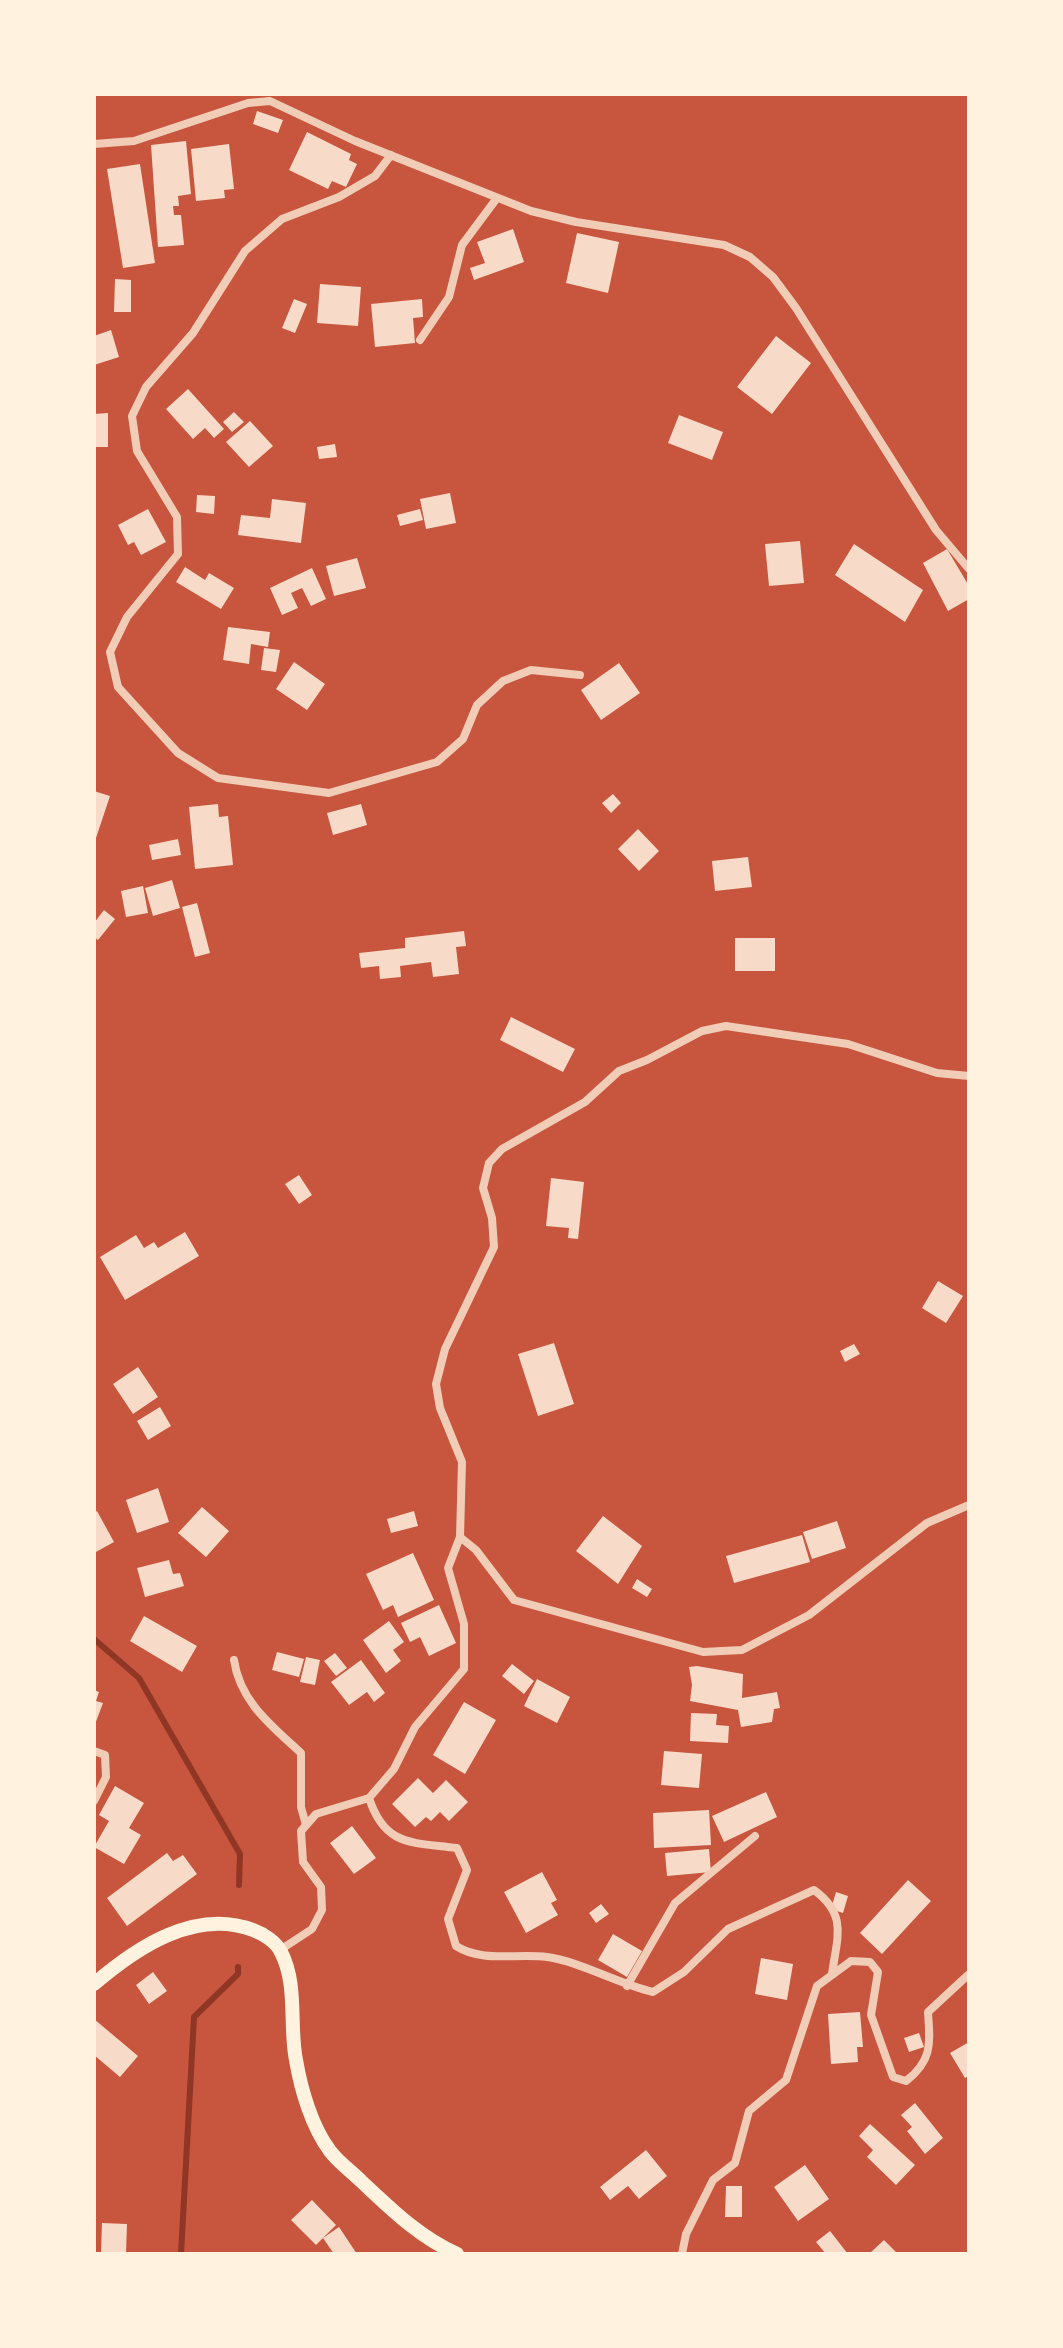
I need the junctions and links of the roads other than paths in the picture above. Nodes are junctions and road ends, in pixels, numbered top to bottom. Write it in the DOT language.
graph roads {
  1 [pos="94,144"];
  2 [pos="391,155"];
  3 [pos="497,198"];
  4 [pos="420,340"];
  5 [pos="969,569"];
  6 [pos="580,675"];
  7 [pos="969,1076"];
  8 [pos="969,1505"];
  9 [pos="460,1537"];
  10 [pos="234,1660"];
  11 [pos="94,1751"];
  12 [pos="369,1798"];
  13 [pos="94,1801"];
  14 [pos="306,1825"];
  15 [pos="755,1836"];
  16 [pos="280,1950"];
  17 [pos="832,1974"];
  18 [pos="968,1975"];
  19 [pos="94,1984"];
  20 [pos="627,1986"];
  21 [pos="457,2254"];
  22 [pos="682,2254"];
  1 -- 2 [label="street"];
  2 -- 3 [label="street"];
  2 -- 6 [label="street"];
  3 -- 4 [label="street"];
  3 -- 5 [label="street"];
  7 -- 9 [label="street"];
  8 -- 9 [label="street"];
  9 -- 12 [label="street"];
  10 -- 14 [label="street"];
  11 -- 13 [label="street"];
  12 -- 14 [label="street"];
  12 -- 20 [label="street"];
  14 -- 16 [label="street"];
  15 -- 20 [label="street"];
  16 -- 19 [label="main road"];
  16 -- 21 [label="main road"];
  17 -- 18 [label="street"];
  17 -- 20 [label="street"];
  17 -- 22 [label="street"];
}
